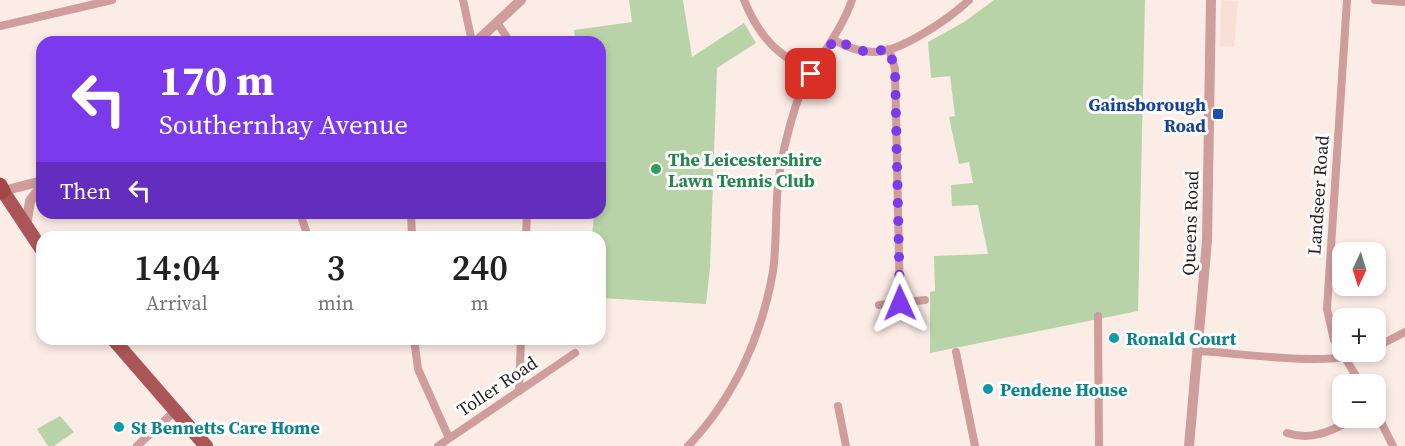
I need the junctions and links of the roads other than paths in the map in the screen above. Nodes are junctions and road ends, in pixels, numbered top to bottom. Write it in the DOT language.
graph roads {
  1 [pos="112,0"];
  2 [pos="463,0"];
  3 [pos="521,0"];
  4 [pos="744,0"];
  5 [pos="852,0"];
  6 [pos="969,0"];
  7 [pos="1211,0"];
  8 [pos="1347,0"];
  9 [pos="1375,0"];
  10 [pos="1405,2"];
  11 [pos="498,24"];
  12 [pos="0,26"];
  13 [pos="472,36"];
  14 [pos="482,36"];
  15 [pos="506,36"];
  16 [pos="834,40"];
  17 [pos="889,50"];
  18 [pos="811,74"];
  19 [pos="36,184"];
  20 [pos="1,189"];
  21 [pos="36,192"];
  22 [pos="26,227"];
  23 [pos="36,241"];
  24 [pos="925,300"];
  25 [pos="900,303"];
  26 [pos="879,304"];
  27 [pos="1098,316"];
  28 [pos="1332,332"];
  29 [pos="1405,332"];
  30 [pos="1386,342"];
  31 [pos="118,345"];
  32 [pos="415,345"];
  33 [pos="521,345"];
  34 [pos="1199,351"];
  35 [pos="956,352"];
  36 [pos="575,353"];
  37 [pos="1332,357"];
  38 [pos="519,391"];
  39 [pos="838,406"];
  40 [pos="175,411"];
  41 [pos="1335,428"];
  42 [pos="1384,428"];
  43 [pos="1287,433"];
  44 [pos="449,438"];
  45 [pos="137,446"];
  46 [pos="206,446"];
  47 [pos="438,446"];
  48 [pos="688,446"];
  49 [pos="846,446"];
  50 [pos="975,446"];
  51 [pos="1099,446"];
  52 [pos="1189,446"];
  53 [pos="1393,446"];
  1 -- 12 [label="street"];
  2 -- 13 [label="street"];
  3 -- 11 [label="street"];
  4 -- 18 [label="street"];
  5 -- 16 [label="street"];
  6 -- 17 [label="street"];
  7 -- 34 [label="street, Queens Road"];
  8 -- 28 [label="street, Landseer Road"];
  9 -- 10 [label="street"];
  11 -- 14 [label="street"];
  11 -- 15 [label="street"];
  16 -- 17 [label="street"];
  16 -- 18 [label="street"];
  17 -- 25 [label="street"];
  18 -- 48 [label="street"];
  19 -- 20 [label="street"];
  20 -- 22 [label="main road"];
  21 -- 22 [label="street"];
  22 -- 23 [label="main road"];
  24 -- 25 [label="street"];
  25 -- 26 [label="street"];
  27 -- 51 [label="street"];
  29 -- 30 [label="street"];
  31 -- 40 [label="main road"];
  32 -- 44 [label="street"];
  33 -- 38 [label="street"];
  34 -- 37 [label="street"];
  34 -- 52 [label="street, Queens Road"];
  35 -- 50 [label="street"];
  36 -- 38 [label="street, Toller Road"];
  38 -- 44 [label="street, Toller Road"];
  39 -- 49 [label="street"];
  40 -- 45 [label="street"];
  40 -- 46 [label="main road"];
  41 -- 43 [label="street"];
  42 -- 53 [label="street"];
  44 -- 47 [label="street, Toller Road"];
}
